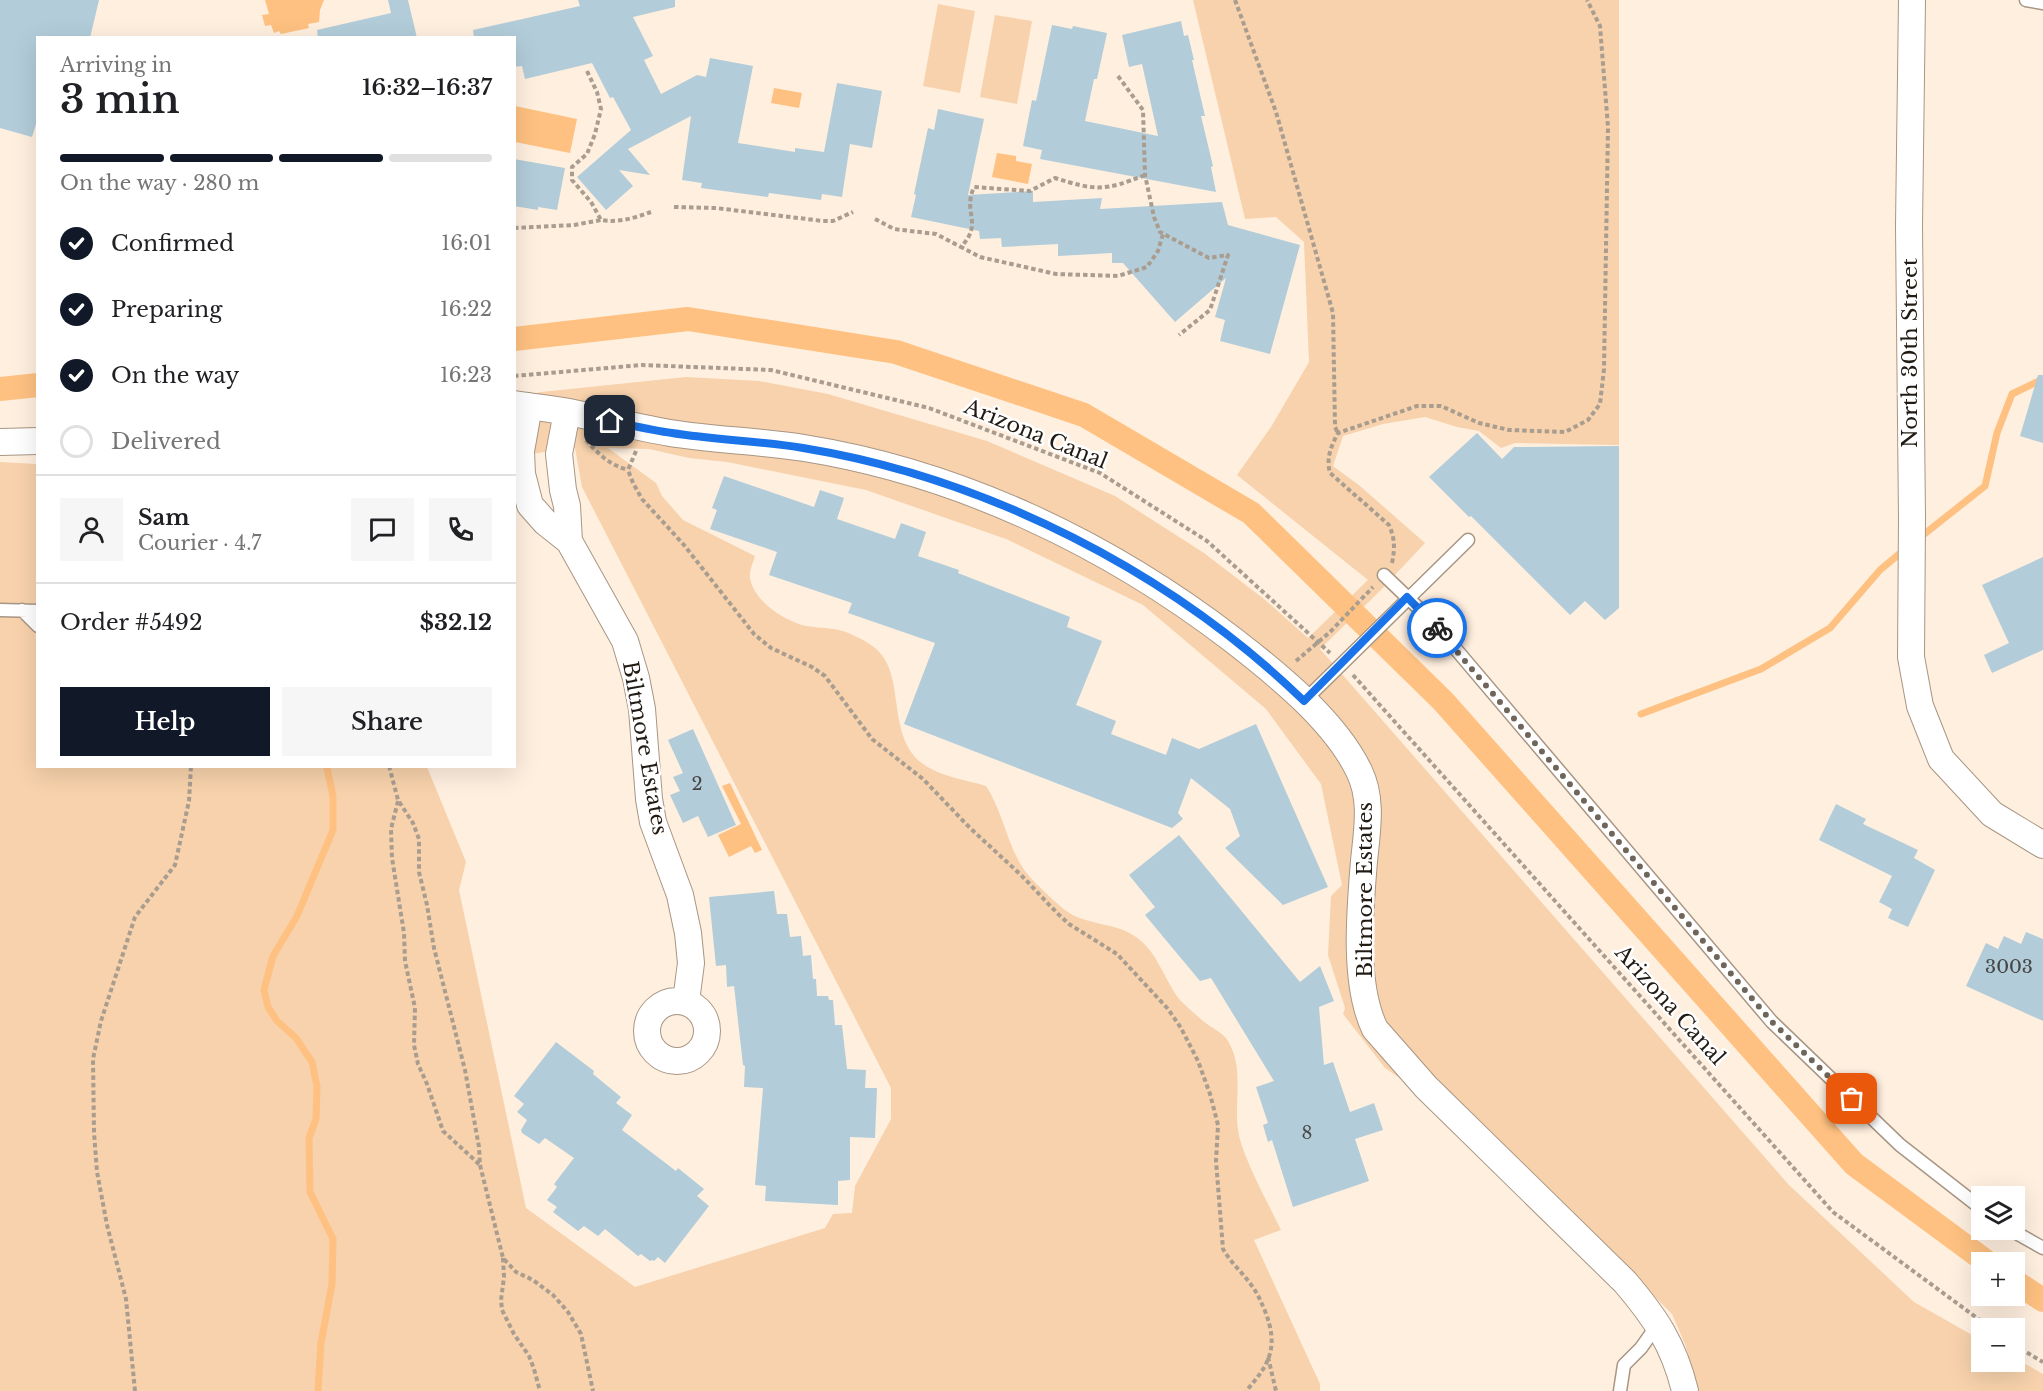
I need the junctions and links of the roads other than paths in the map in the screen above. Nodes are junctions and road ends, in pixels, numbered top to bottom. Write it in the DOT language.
graph roads {
  1 [pos="1912,0"];
  2 [pos="2026,0"];
  3 [pos="2043,3"];
  4 [pos="522,405"];
  5 [pos="567,412"];
  6 [pos="36,441"];
  7 [pos="0,442"];
  8 [pos="1468,540"];
  9 [pos="569,541"];
  10 [pos="1384,575"];
  11 [pos="1407,597"];
  12 [pos="0,610"];
  13 [pos="22,610"];
  14 [pos="36,610"];
  15 [pos="36,624"];
  16 [pos="1304,701"];
  17 [pos="2043,845"];
  18 [pos="686,1001"];
  19 [pos="1971,1200"];
  20 [pos="2025,1238"];
  21 [pos="2043,1248"];
  22 [pos="1658,1324"];
  23 [pos="1620,1391"];
  24 [pos="1685,1391"];
  1 -- 17 [label="street, North 30th Street"];
  2 -- 3 [label="lane"];
  4 -- 5 [label="street, Biltmore Estates"];
  4 -- 9 [label="street, Biltmore Estates"];
  5 -- 9 [label="street, Biltmore Estates"];
  5 -- 16 [label="street, Biltmore Estates"];
  6 -- 7 [label="street"];
  8 -- 11 [label="lane"];
  9 -- 18 [label="street, Biltmore Estates"];
  10 -- 11 [label="lane"];
  11 -- 16 [label="lane"];
  11 -- 19 [label="lane"];
  12 -- 13 [label="lane"];
  13 -- 14 [label="lane"];
  13 -- 15 [label="lane"];
  16 -- 22 [label="street, Biltmore Estates"];
  20 -- 21 [label="lane"];
  22 -- 23 [label="lane"];
  22 -- 24 [label="street, Biltmore Estates"];
}
